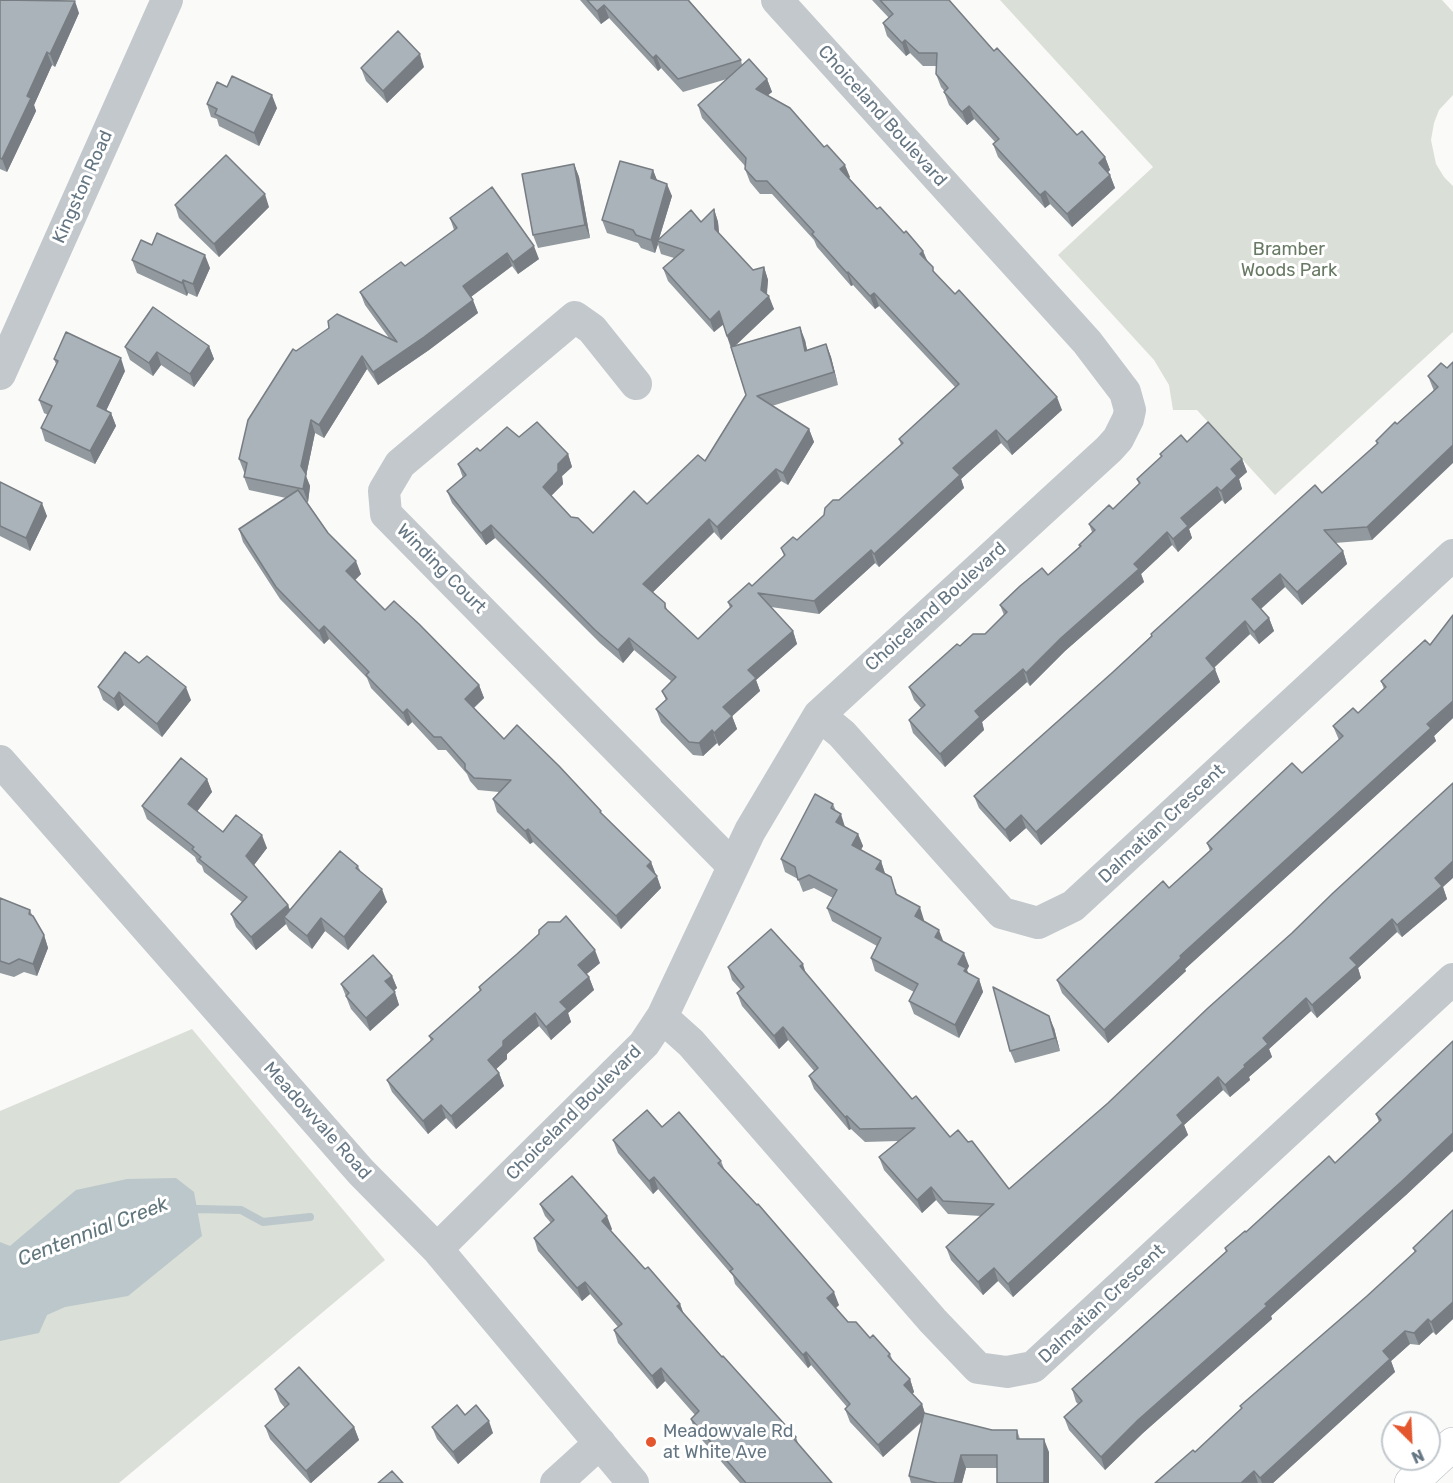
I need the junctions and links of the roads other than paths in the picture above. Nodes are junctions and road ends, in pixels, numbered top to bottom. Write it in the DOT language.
graph roads {
  1 [pos="167,0"];
  2 [pos="777,0"];
  3 [pos="0,374"];
  4 [pos="636,384"];
  5 [pos="1453,555"];
  6 [pos="819,715"];
  7 [pos="0,761"];
  8 [pos="732,865"];
  9 [pos="1453,979"];
  10 [pos="662,1017"];
  11 [pos="438,1249"];
  12 [pos="600,1443"];
  13 [pos="1453,1444"];
  14 [pos="556,1483"];
  15 [pos="633,1483"];
  16 [pos="1411,1483"];
  1 -- 3 [label="street, Kingston Road"];
  2 -- 6 [label="street, Choiceland Boulevard"];
  4 -- 8 [label="street, Winding Court"];
  5 -- 6 [label="street, Dalmatian Crescent"];
  6 -- 8 [label="street, Choiceland Boulevard"];
  7 -- 11 [label="street, Meadowvale Road"];
  8 -- 10 [label="street, Choiceland Boulevard"];
  9 -- 10 [label="street, Dalmatian Crescent"];
  10 -- 11 [label="street, Choiceland Boulevard"];
  11 -- 12 [label="street, Meadowvale Road"];
  12 -- 14 [label="street"];
  12 -- 15 [label="street, Meadowvale Road"];
  13 -- 16 [label="main road"];
}
